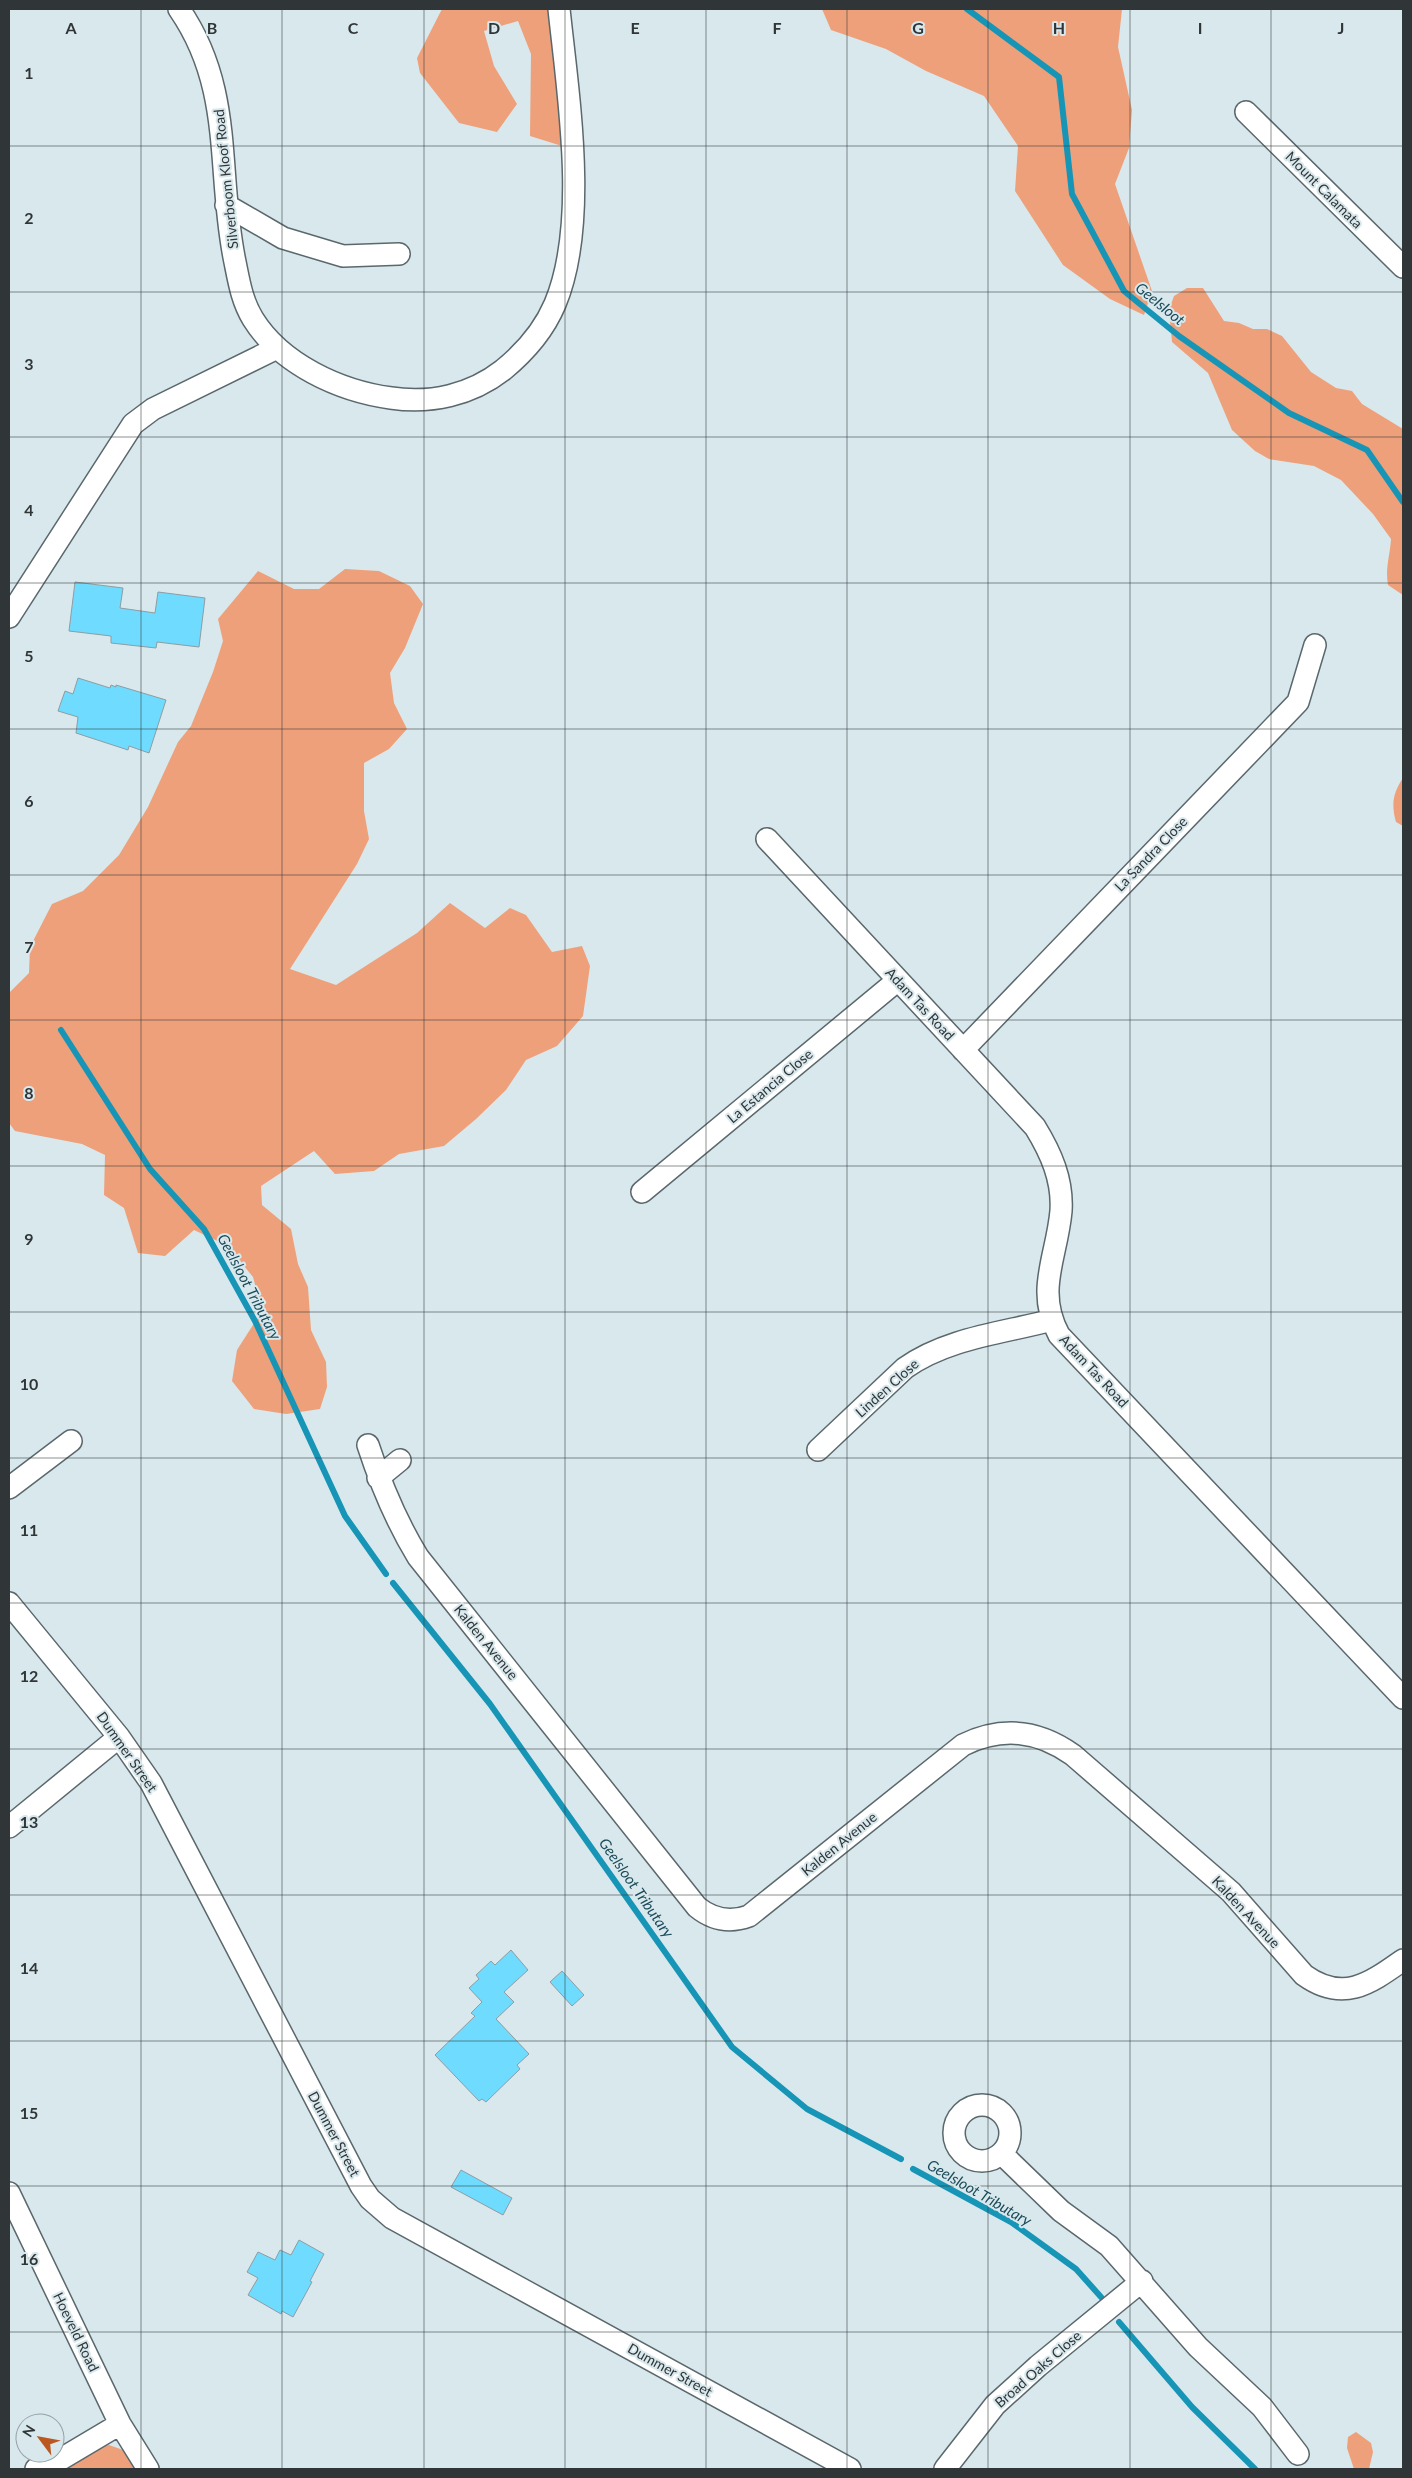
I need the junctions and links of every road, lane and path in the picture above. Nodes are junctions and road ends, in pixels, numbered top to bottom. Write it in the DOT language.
graph roads {
  1 [pos="179,9"];
  2 [pos="559,9"];
  3 [pos="1246,112"];
  4 [pos="226,205"];
  5 [pos="399,254"];
  6 [pos="1403,267"];
  7 [pos="276,348"];
  8 [pos="9,617"];
  9 [pos="1315,645"];
  10 [pos="767,839"];
  11 [pos="898,980"];
  12 [pos="962,1050"];
  13 [pos="642,1192"];
  14 [pos="1052,1320"];
  15 [pos="71,1440"];
  16 [pos="368,1445"];
  17 [pos="818,1450"];
  18 [pos="400,1460"];
  19 [pos="378,1478"];
  20 [pos="9,1488"];
  21 [pos="9,1603"];
  22 [pos="1403,1698"];
  23 [pos="120,1737"];
  24 [pos="9,1827"];
  25 [pos="1403,1960"];
  26 [pos="1002,2154"];
  27 [pos="9,2193"];
  28 [pos="1142,2281"];
  29 [pos="120,2424"];
  30 [pos="1298,2454"];
  31 [pos="36,2469"];
  32 [pos="148,2469"];
  33 [pos="850,2469"];
  34 [pos="945,2469"];
  1 -- 4 [label="street, Silverboom Kloof Road"];
  2 -- 7 [label="street, Silverboom Kloof Road"];
  3 -- 6 [label="street, Mount Calamata"];
  4 -- 5 [label="street"];
  4 -- 7 [label="street, Silverboom Kloof Road"];
  7 -- 8 [label="street"];
  9 -- 12 [label="street, La Sandra Close"];
  10 -- 11 [label="street, Adam Tas Road"];
  11 -- 12 [label="street, Adam Tas Road"];
  11 -- 13 [label="street, La Estancia Close"];
  12 -- 14 [label="street, Adam Tas Road"];
  14 -- 17 [label="street, Linden Close"];
  14 -- 22 [label="street, Adam Tas Road"];
  15 -- 20 [label="street"];
  16 -- 19 [label="street, Kalden Avenue"];
  18 -- 19 [label="street"];
  19 -- 25 [label="street, Kalden Avenue"];
  21 -- 23 [label="street, Dummer Street"];
  23 -- 24 [label="street"];
  23 -- 33 [label="street, Dummer Street"];
  26 -- 28 [label="street"];
  27 -- 29 [label="street, Hoeveld Road"];
  28 -- 30 [label="street"];
  28 -- 34 [label="street, Broad Oaks Close"];
  29 -- 31 [label="street"];
  29 -- 32 [label="street, Hoeveld Road"];
}
